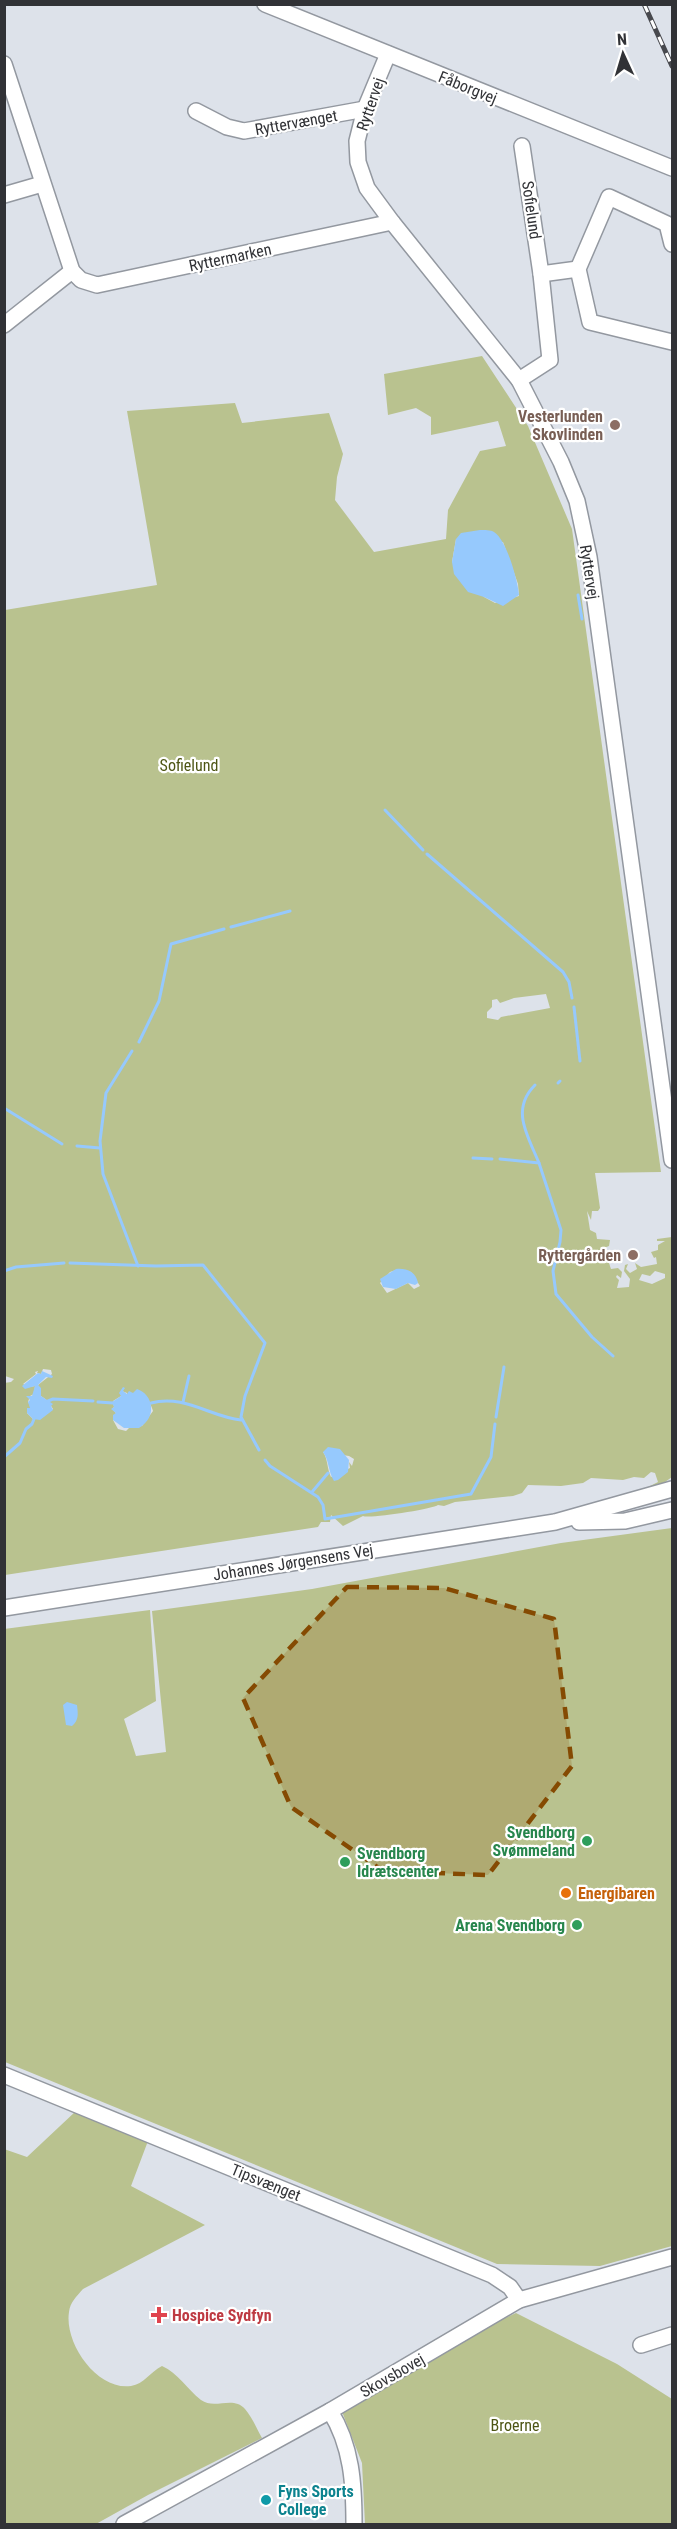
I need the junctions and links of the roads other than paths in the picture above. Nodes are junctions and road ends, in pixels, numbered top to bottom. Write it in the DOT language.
graph roads {
  1 [pos="265,4"];
  2 [pos="388,54"];
  3 [pos="4,64"];
  4 [pos="365,109"];
  5 [pos="196,111"];
  6 [pos="522,146"];
  7 [pos="672,168"];
  8 [pos="42,184"];
  9 [pos="4,195"];
  10 [pos="392,222"];
  11 [pos="672,244"];
  12 [pos="578,269"];
  13 [pos="72,271"];
  14 [pos="541,274"];
  15 [pos="4,325"];
  16 [pos="672,342"];
  17 [pos="519,380"];
  18 [pos="672,1160"];
  19 [pos="672,1489"];
  20 [pos="672,1500"];
  21 [pos="672,1510"];
  22 [pos="555,1522"];
  23 [pos="601,1522"];
  24 [pos="4,1606"];
  25 [pos="4,2075"];
  26 [pos="672,2257"];
  27 [pos="519,2300"];
  28 [pos="672,2335"];
  29 [pos="640,2345"];
  30 [pos="330,2411"];
  31 [pos="124,2524"];
  32 [pos="354,2524"];
  1 -- 2 [label="street, Fåborgvej"];
  2 -- 4 [label="street, Ryttervej"];
  2 -- 7 [label="street, Fåborgvej"];
  3 -- 8 [label="street"];
  4 -- 5 [label="street, Ryttervænget"];
  4 -- 10 [label="street, Ryttervej"];
  6 -- 14 [label="street, Sofielund"];
  8 -- 9 [label="street"];
  8 -- 13 [label="street"];
  10 -- 13 [label="street, Ryttermarken"];
  10 -- 17 [label="street, Ryttervej"];
  11 -- 12 [label="street"];
  12 -- 14 [label="street"];
  12 -- 16 [label="street"];
  13 -- 15 [label="street"];
  14 -- 17 [label="street, Sofielund"];
  17 -- 18 [label="street, Ryttervej"];
  19 -- 22 [label="street, Johannes Jørgensens Vej"];
  20 -- 23 [label="street"];
  21 -- 23 [label="street, Johannes Jørgensens Vej"];
  22 -- 23 [label="street, Johannes Jørgensens Vej"];
  22 -- 24 [label="street, Johannes Jørgensens Vej"];
  25 -- 27 [label="street, Tipsvænget"];
  26 -- 27 [label="street, Skovsbovej"];
  27 -- 30 [label="street, Skovsbovej"];
  28 -- 29 [label="street"];
  30 -- 31 [label="street, Skovsbovej"];
  30 -- 32 [label="street"];
}
